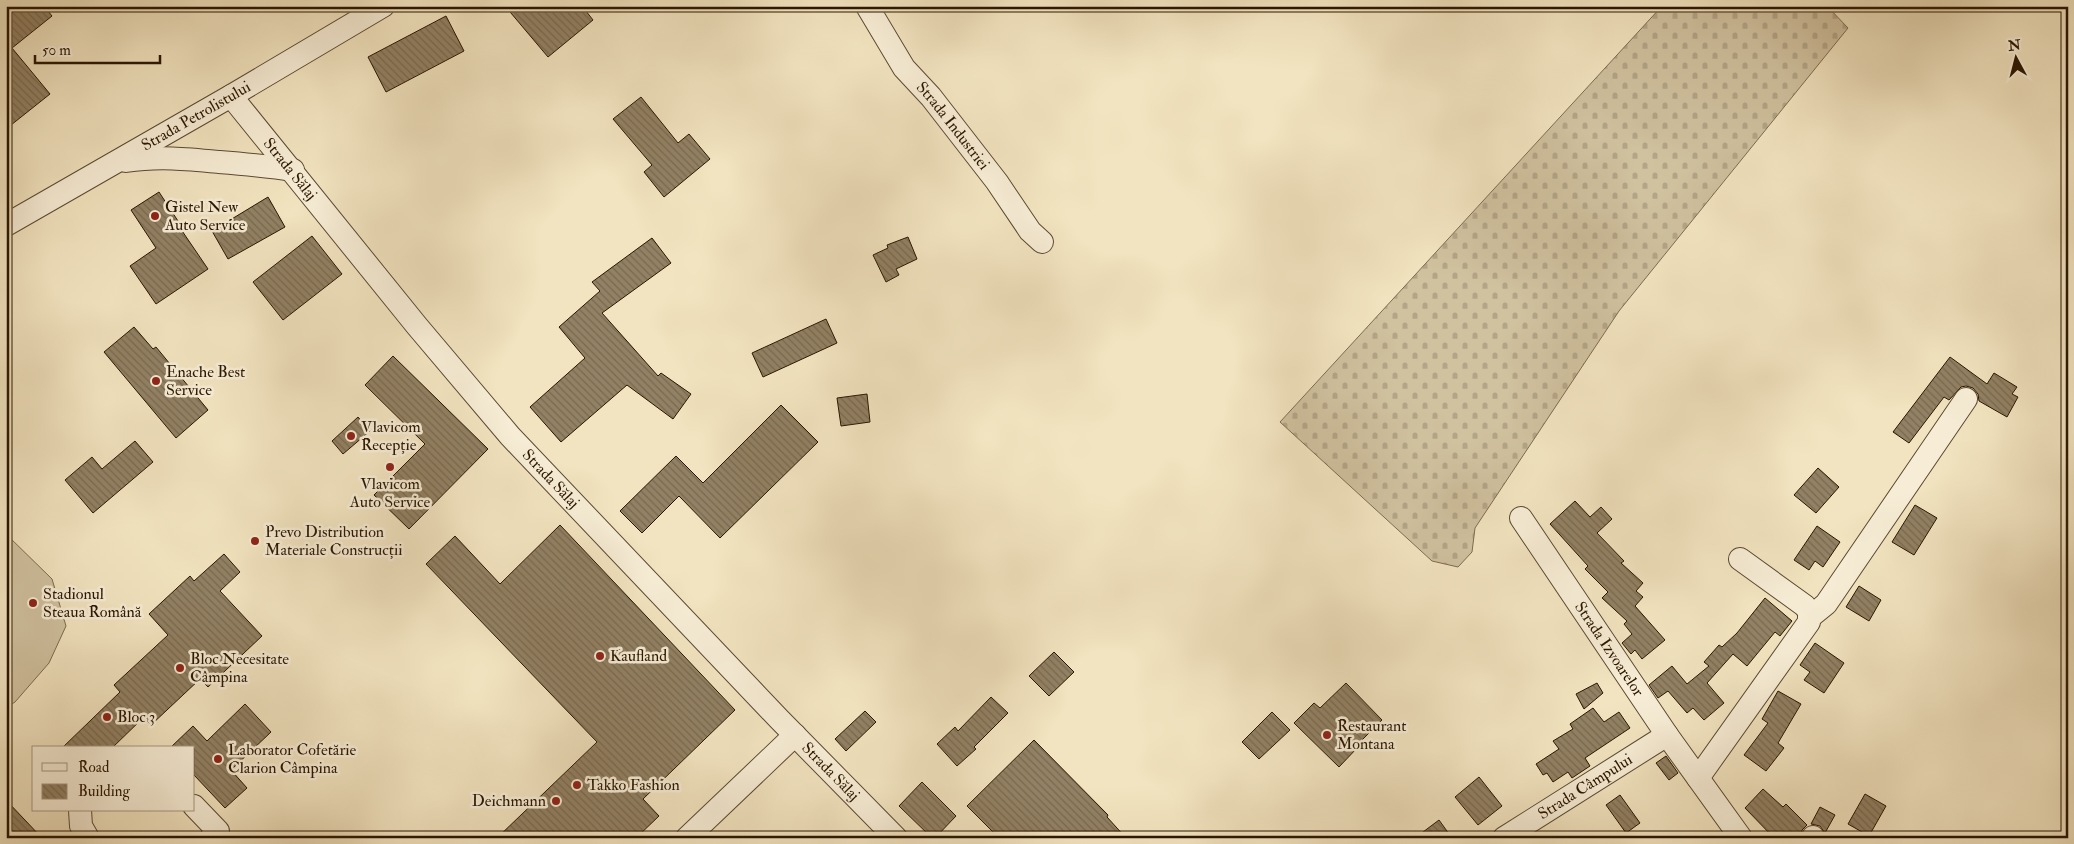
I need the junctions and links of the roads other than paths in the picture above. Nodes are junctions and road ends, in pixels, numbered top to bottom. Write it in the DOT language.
graph roads {
  1 [pos="384,6"];
  2 [pos="867,6"];
  3 [pos="231,96"];
  4 [pos="115,163"];
  5 [pos="293,170"];
  6 [pos="6,225"];
  7 [pos="1042,242"];
  8 [pos="1966,399"];
  9 [pos="1521,518"];
  10 [pos="1740,559"];
  11 [pos="1810,617"];
  12 [pos="795,735"];
  13 [pos="1667,735"];
  14 [pos="1698,778"];
  15 [pos="195,807"];
  16 [pos="80,812"];
  17 [pos="88,838"];
  18 [pos="210,838"];
  19 [pos="687,838"];
  20 [pos="896,838"];
  21 [pos="1504,838"];
  22 [pos="1741,838"];
  1 -- 3 [label="street, Strada Petrolistului"];
  2 -- 7 [label="street, Strada Industriei"];
  3 -- 4 [label="street, Strada Petrolistului"];
  3 -- 5 [label="street, Strada Sălaj"];
  4 -- 5 [label="street"];
  4 -- 6 [label="street, Strada Petrolistului"];
  5 -- 12 [label="street, Strada Sălaj"];
  8 -- 11 [label="street"];
  9 -- 13 [label="street, Strada Izvoarelor"];
  10 -- 11 [label="street"];
  11 -- 14 [label="street"];
  12 -- 19 [label="street"];
  12 -- 20 [label="street, Strada Sălaj"];
  13 -- 14 [label="street, Strada Izvoarelor"];
  13 -- 21 [label="street, Strada Câmpului"];
  14 -- 22 [label="street, Strada Izvoarelor"];
  15 -- 18 [label="street"];
  16 -- 17 [label="street"];
}
